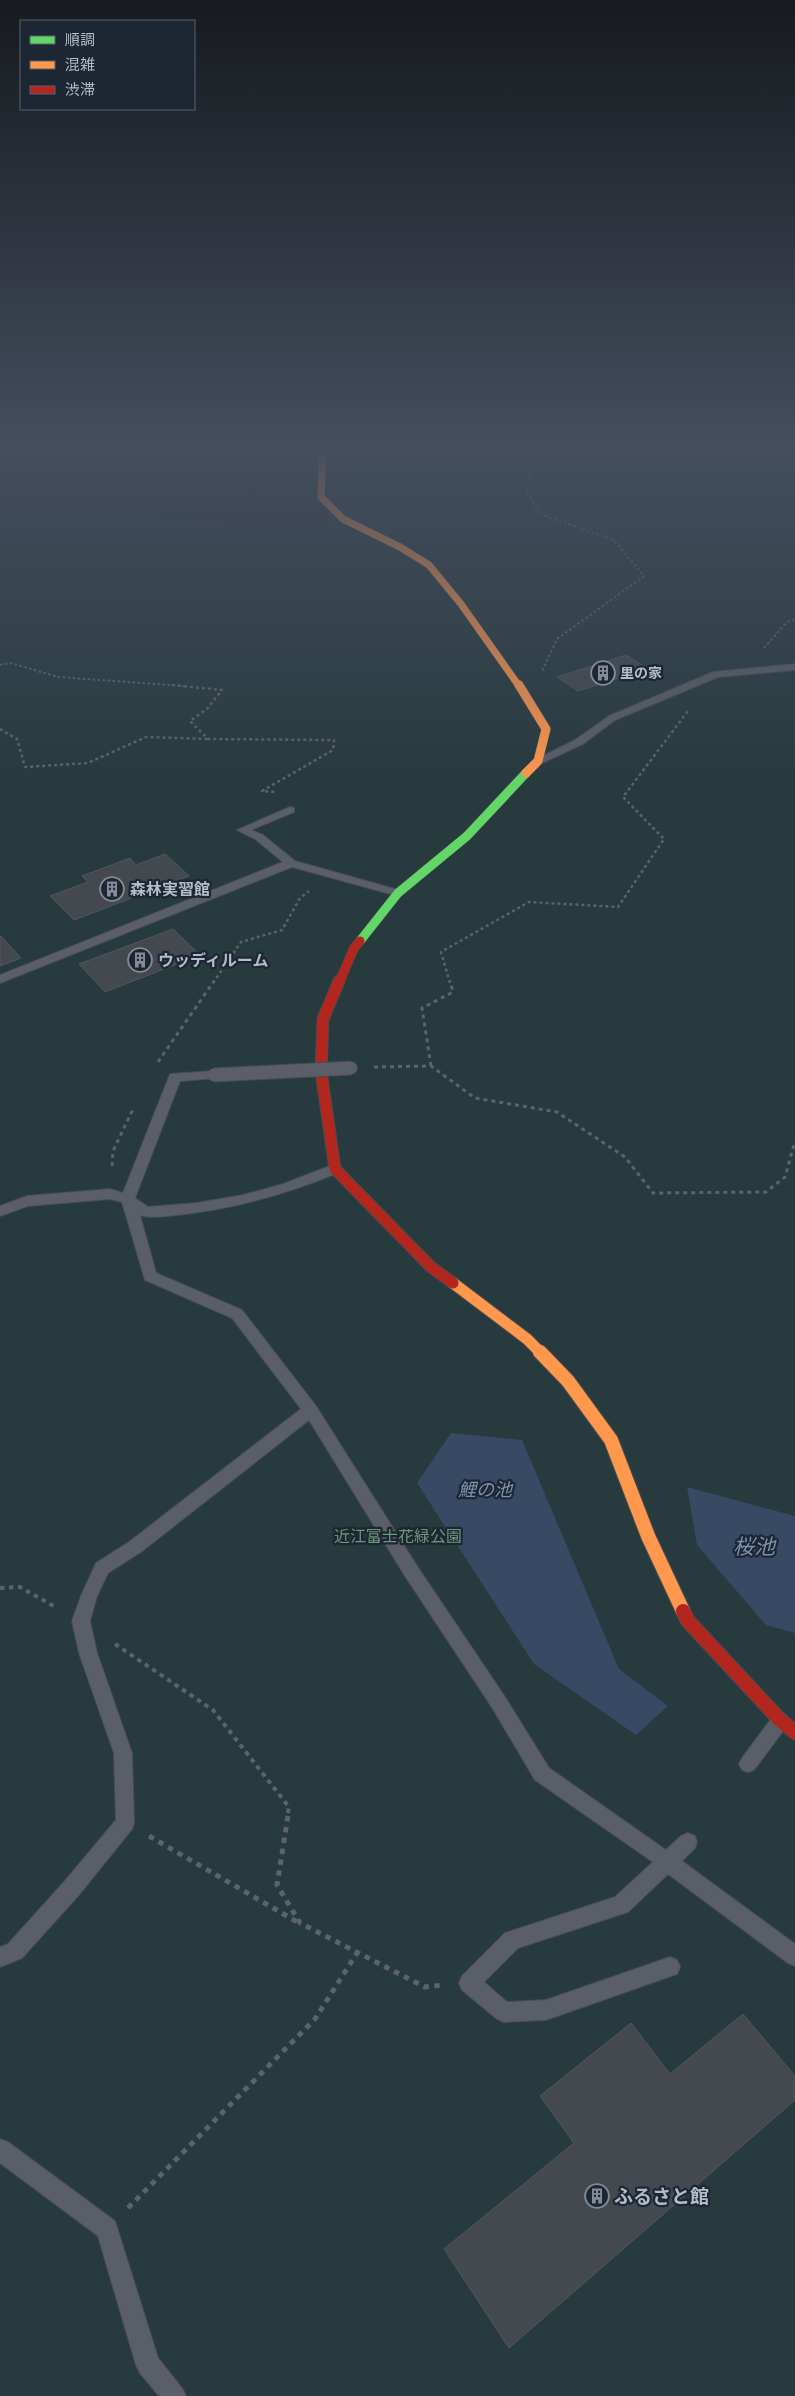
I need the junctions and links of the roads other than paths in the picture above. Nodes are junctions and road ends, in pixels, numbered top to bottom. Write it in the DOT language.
graph roads {
  1 [pos="422,560"];
  2 [pos="795,667"];
  3 [pos="538,761"];
  4 [pos="290,810"];
  5 [pos="291,862"];
  6 [pos="398,892"];
  7 [pos="0,979"];
  8 [pos="351,1068"];
  9 [pos="335,1168"];
  10 [pos="128,1199"];
  11 [pos="0,1212"];
  12 [pos="311,1410"];
  13 [pos="780,1720"];
  14 [pos="795,1732"];
  15 [pos="748,1764"];
  16 [pos="688,1842"];
  17 [pos="668,1862"];
  18 [pos="795,1956"];
  19 [pos="0,1957"];
  20 [pos="670,1966"];
  21 [pos="0,2150"];
  22 [pos="174,2396"];
  1 -- 3 [label="main road"];
  2 -- 3 [label="lane"];
  3 -- 6 [label="main road"];
  4 -- 5 [label="lane"];
  5 -- 6 [label="lane"];
  5 -- 7 [label="lane"];
  6 -- 9 [label="main road"];
  8 -- 10 [label="lane, bridge"];
  9 -- 10 [label="lane"];
  9 -- 13 [label="main road"];
  10 -- 11 [label="lane"];
  10 -- 12 [label="lane"];
  12 -- 17 [label="lane"];
  12 -- 19 [label="lane"];
  13 -- 14 [label="main road"];
  13 -- 15 [label="lane"];
  16 -- 17 [label="lane"];
  17 -- 18 [label="lane"];
  17 -- 20 [label="lane"];
  21 -- 22 [label="lane"];
}
